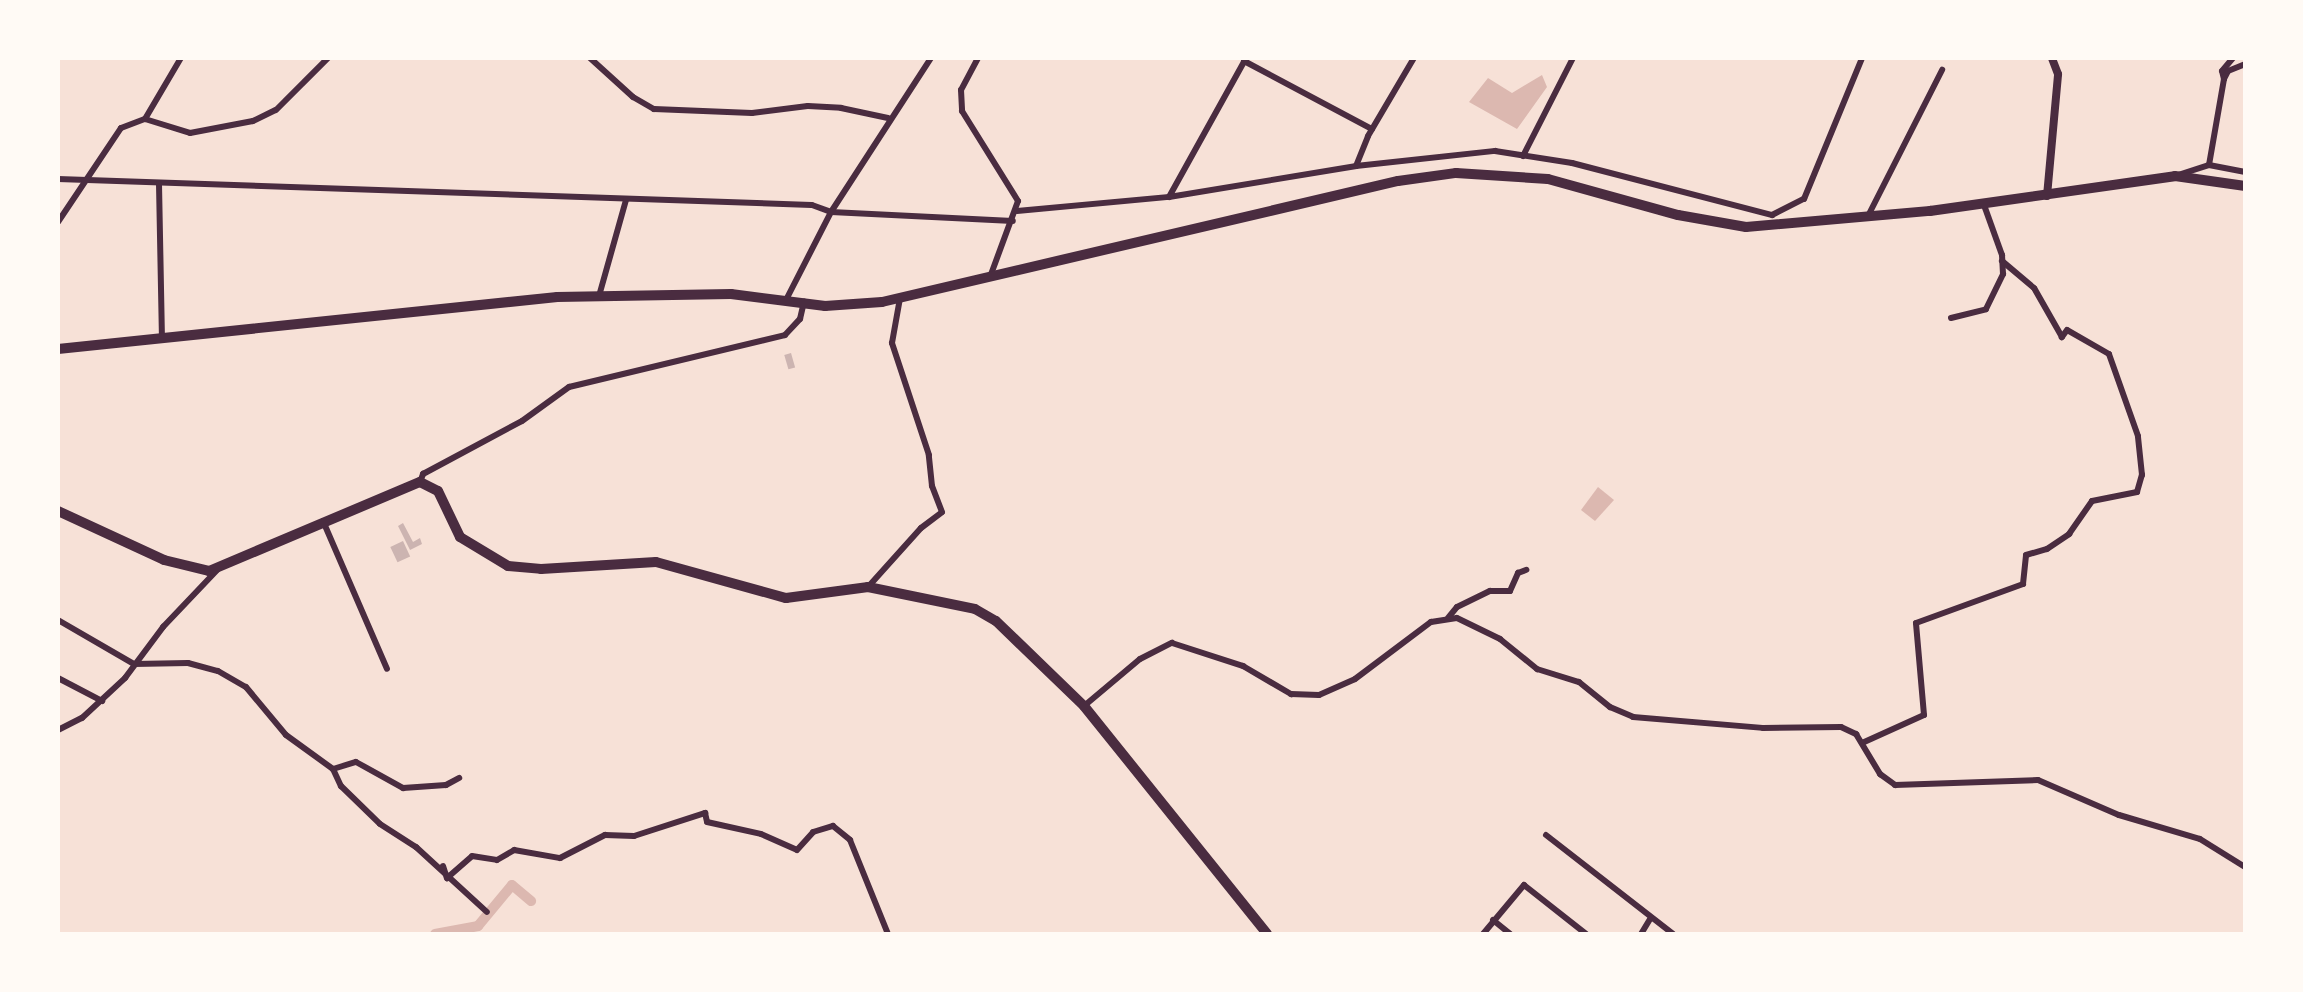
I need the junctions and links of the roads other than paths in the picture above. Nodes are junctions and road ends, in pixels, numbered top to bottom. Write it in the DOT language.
graph roads {
  1 [pos="181,58"];
  2 [pos="328,58"];
  3 [pos="590,58"];
  4 [pos="931,58"];
  5 [pos="978,58"];
  6 [pos="1414,58"];
  7 [pos="1573,58"];
  8 [pos="1862,58"];
  9 [pos="2052,58"];
  10 [pos="2233,58"];
  11 [pos="1245,60"];
  12 [pos="2245,64"];
  13 [pos="1942,70"];
  14 [pos="2224,79"];
  15 [pos="888,118"];
  16 [pos="145,119"];
  17 [pos="1371,129"];
  18 [pos="1523,156"];
  19 [pos="2209,165"];
  20 [pos="1356,166"];
  21 [pos="2245,172"];
  22 [pos="2175,176"];
  23 [pos="58,180"];
  24 [pos="86,180"];
  25 [pos="159,184"];
  26 [pos="2245,186"];
  27 [pos="2047,196"];
  28 [pos="1169,197"];
  29 [pos="626,200"];
  30 [pos="1984,205"];
  31 [pos="1017,211"];
  32 [pos="831,212"];
  33 [pos="1867,218"];
  34 [pos="1013,221"];
  35 [pos="58,222"];
  36 [pos="2002,261"];
  37 [pos="990,276"];
  38 [pos="599,296"];
  39 [pos="787,298"];
  40 [pos="900,298"];
  41 [pos="804,300"];
  42 [pos="1951,318"];
  43 [pos="162,338"];
  44 [pos="58,349"];
  45 [pos="420,482"];
  46 [pos="58,511"];
  47 [pos="323,521"];
  48 [pos="218,569"];
  49 [pos="1526,570"];
  50 [pos="868,587"];
  51 [pos="1448,618"];
  52 [pos="58,620"];
  53 [pos="134,664"];
  54 [pos="387,669"];
  55 [pos="58,678"];
  56 [pos="102,701"];
  57 [pos="1084,706"];
  58 [pos="58,730"];
  59 [pos="1862,743"];
  60 [pos="334,769"];
  61 [pos="459,778"];
  62 [pos="1546,835"];
  63 [pos="443,866"];
  64 [pos="2245,867"];
  65 [pos="447,878"];
  66 [pos="487,912"];
  67 [pos="1650,919"];
  68 [pos="1493,920"];
  69 [pos="888,934"];
  70 [pos="1267,934"];
  71 [pos="1483,934"];
  72 [pos="1510,934"];
  73 [pos="1586,934"];
  74 [pos="1642,934"];
  75 [pos="1673,934"];
  1 -- 16 [label="street"];
  2 -- 16 [label="street"];
  3 -- 15 [label="street"];
  4 -- 15 [label="street"];
  5 -- 31 [label="street"];
  6 -- 17 [label="street"];
  7 -- 18 [label="street"];
  8 -- 18 [label="street"];
  9 -- 27 [label="street"];
  10 -- 14 [label="street"];
  11 -- 17 [label="street"];
  11 -- 28 [label="street"];
  12 -- 14 [label="street"];
  13 -- 33 [label="street"];
  14 -- 19 [label="street"];
  15 -- 32 [label="street"];
  16 -- 24 [label="street"];
  17 -- 20 [label="street"];
  18 -- 20 [label="street"];
  19 -- 21 [label="street"];
  19 -- 22 [label="street"];
  20 -- 28 [label="street"];
  22 -- 26 [label="main road"];
  22 -- 27 [label="main road"];
  23 -- 24 [label="street"];
  24 -- 25 [label="street"];
  24 -- 35 [label="street"];
  25 -- 29 [label="street"];
  25 -- 43 [label="street"];
  27 -- 30 [label="main road"];
  28 -- 31 [label="street"];
  29 -- 32 [label="street"];
  29 -- 38 [label="street"];
  30 -- 33 [label="main road"];
  30 -- 36 [label="street"];
  31 -- 34 [label="street"];
  32 -- 34 [label="street"];
  32 -- 39 [label="street"];
  33 -- 37 [label="main road"];
  34 -- 37 [label="street"];
  36 -- 42 [label="street"];
  36 -- 59 [label="street"];
  37 -- 40 [label="main road"];
  38 -- 39 [label="main road"];
  38 -- 43 [label="main road"];
  39 -- 41 [label="main road"];
  40 -- 41 [label="main road"];
  40 -- 50 [label="street"];
  41 -- 45 [label="street"];
  43 -- 44 [label="main road"];
  45 -- 47 [label="main road"];
  45 -- 50 [label="main road"];
  46 -- 48 [label="main road"];
  47 -- 48 [label="main road"];
  47 -- 54 [label="street"];
  48 -- 53 [label="street"];
  49 -- 51 [label="street"];
  50 -- 57 [label="main road"];
  51 -- 57 [label="street"];
  51 -- 59 [label="street"];
  52 -- 53 [label="street"];
  53 -- 56 [label="street"];
  53 -- 60 [label="street"];
  55 -- 56 [label="street"];
  56 -- 58 [label="street"];
  57 -- 70 [label="main road"];
  59 -- 64 [label="street"];
  60 -- 61 [label="street"];
  60 -- 65 [label="street"];
  62 -- 67 [label="street"];
  63 -- 65 [label="street"];
  65 -- 66 [label="street"];
  65 -- 69 [label="street"];
  67 -- 74 [label="street"];
  67 -- 75 [label="street"];
  68 -- 71 [label="street"];
  68 -- 72 [label="street"];
  68 -- 73 [label="street"];
}
